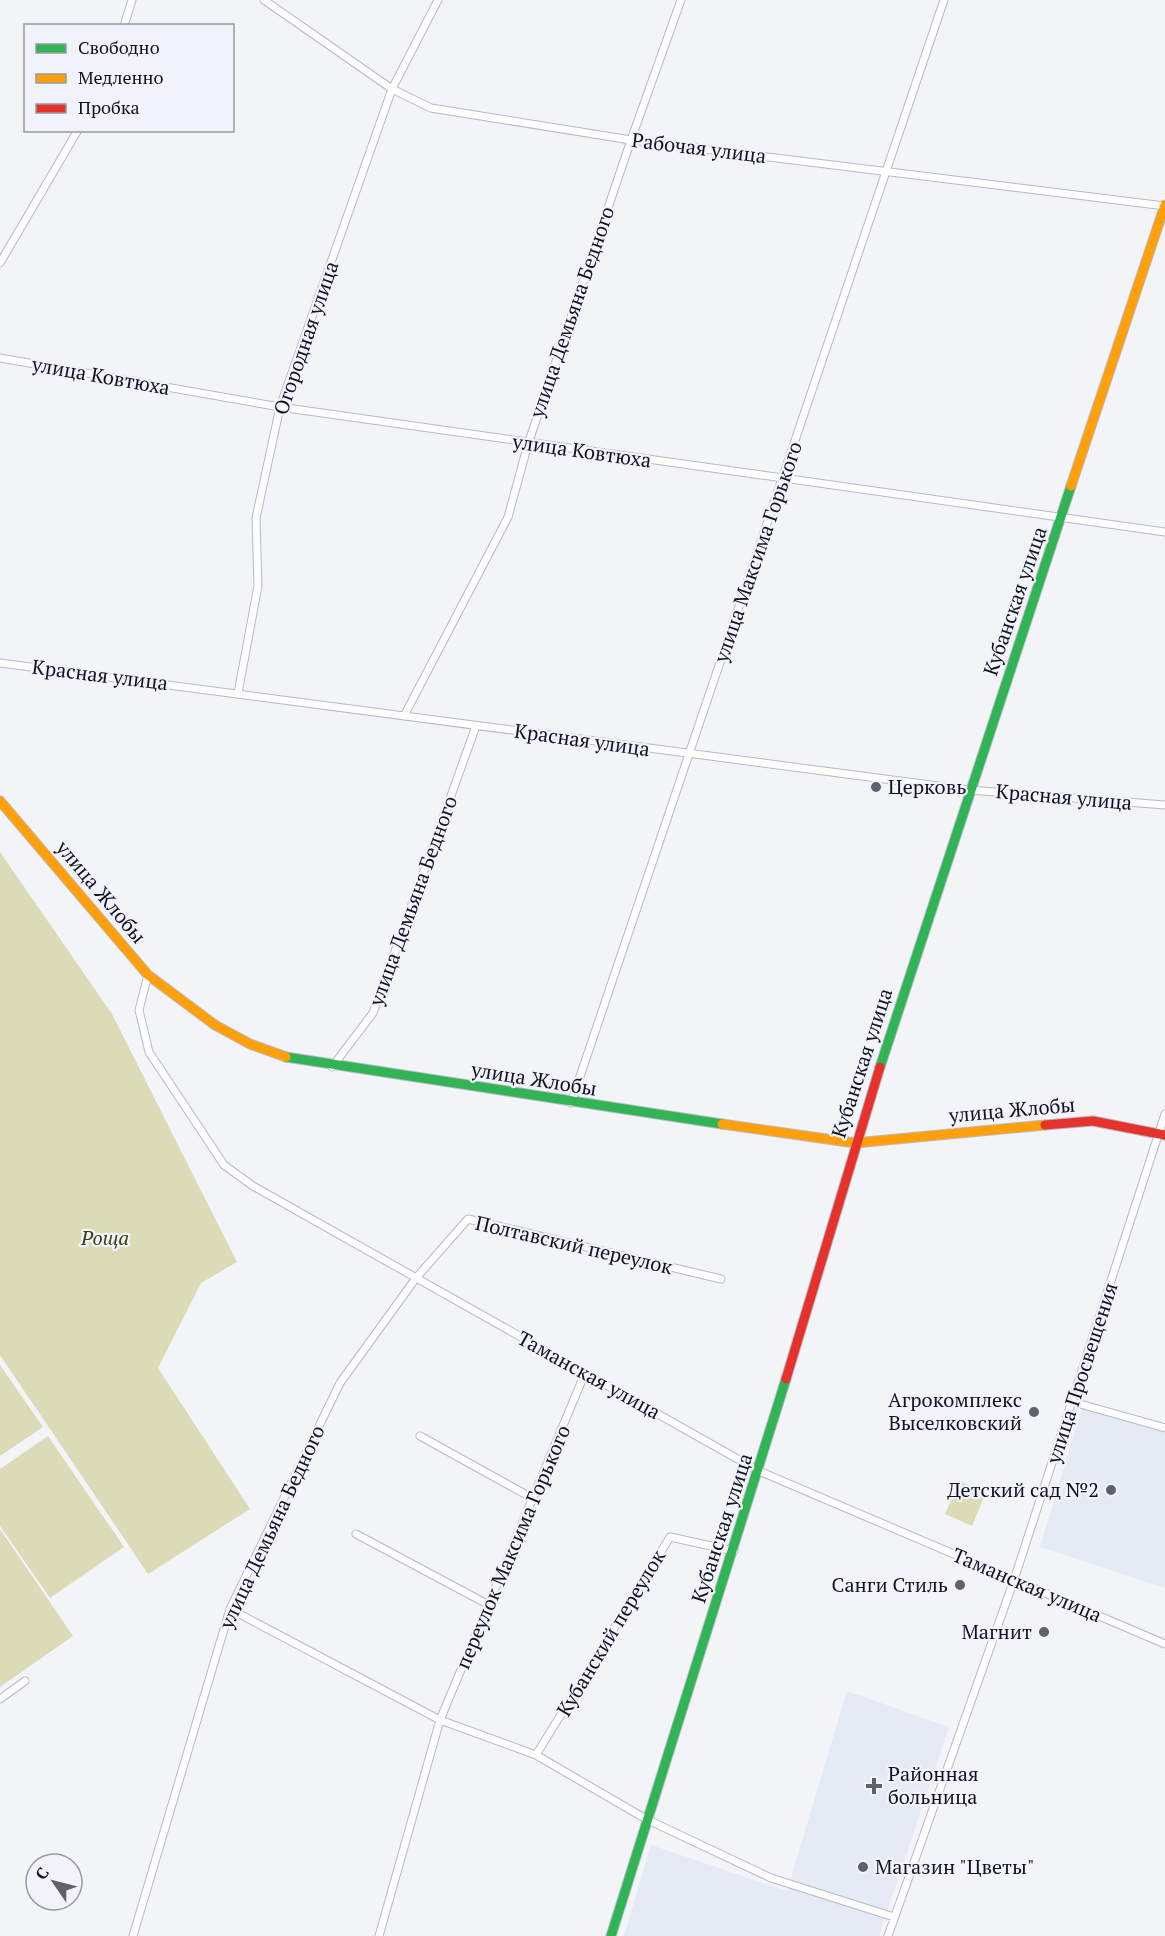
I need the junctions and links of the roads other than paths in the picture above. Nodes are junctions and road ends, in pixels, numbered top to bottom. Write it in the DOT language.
graph roads {
  1 [pos="132,0"];
  2 [pos="264,0"];
  3 [pos="438,0"];
  4 [pos="681,0"];
  5 [pos="944,0"];
  6 [pos="125,24"];
  7 [pos="392,89"];
  8 [pos="77,132"];
  9 [pos="631,140"];
  10 [pos="888,172"];
  11 [pos="1165,206"];
  12 [pos="0,263"];
  13 [pos="0,358"];
  14 [pos="280,408"];
  15 [pos="528,444"];
  16 [pos="782,479"];
  17 [pos="1063,517"];
  18 [pos="1165,532"];
  19 [pos="0,663"];
  20 [pos="238,693"];
  21 [pos="404,716"];
  22 [pos="476,726"];
  23 [pos="690,755"];
  24 [pos="969,790"];
  25 [pos="0,801"];
  26 [pos="1165,805"];
  27 [pos="148,975"];
  28 [pos="332,1067"];
  29 [pos="571,1103"];
  30 [pos="1165,1114"];
  31 [pos="1162,1134"];
  32 [pos="855,1143"];
  33 [pos="416,1278"];
  34 [pos="721,1279"];
  35 [pos="585,1373"];
  36 [pos="1073,1402"];
  37 [pos="1165,1428"];
  38 [pos="420,1436"];
  39 [pos="759,1471"];
  40 [pos="534,1499"];
  41 [pos="356,1534"];
  42 [pos="734,1551"];
  43 [pos="1014,1580"];
  44 [pos="489,1605"];
  45 [pos="230,1610"];
  46 [pos="1165,1644"];
  47 [pos="26,1682"];
  48 [pos="0,1700"];
  49 [pos="440,1720"];
  50 [pos="536,1755"];
  51 [pos="646,1819"];
  52 [pos="894,1917"];
  53 [pos="133,1936"];
  54 [pos="379,1936"];
  55 [pos="611,1936"];
  56 [pos="888,1936"];
  1 -- 6 [label="street"];
  2 -- 7 [label="street, Рабочая улица"];
  3 -- 7 [label="street, Огородная улица"];
  4 -- 9 [label="street, улица Демьяна Бедного"];
  5 -- 10 [label="street, улица Максима Горького"];
  7 -- 9 [label="street, Рабочая улица"];
  7 -- 14 [label="street, Огородная улица"];
  8 -- 12 [label="street"];
  9 -- 10 [label="street, Рабочая улица"];
  9 -- 15 [label="street, улица Демьяна Бедного"];
  10 -- 11 [label="street, Рабочая улица"];
  10 -- 16 [label="street, улица Максима Горького"];
  11 -- 17 [label="street, Кубанская улица"];
  13 -- 14 [label="street, улица Ковтюха"];
  14 -- 15 [label="street, улица Ковтюха"];
  14 -- 20 [label="street, Огородная улица"];
  15 -- 16 [label="street, улица Ковтюха"];
  15 -- 21 [label="street, улица Демьяна Бедного"];
  16 -- 17 [label="street, улица Ковтюха"];
  16 -- 23 [label="street, улица Максима Горького"];
  17 -- 18 [label="street, улица Ковтюха"];
  17 -- 24 [label="street, Кубанская улица"];
  19 -- 20 [label="street, Красная улица"];
  20 -- 21 [label="street, Красная улица"];
  21 -- 22 [label="street, Красная улица"];
  22 -- 23 [label="street, Красная улица"];
  22 -- 28 [label="street, улица Демьяна Бедного"];
  23 -- 24 [label="street, Красная улица"];
  23 -- 29 [label="street, улица Максима Горького"];
  24 -- 26 [label="street, Красная улица"];
  24 -- 32 [label="street, Кубанская улица"];
  25 -- 27 [label="street, улица Жлобы"];
  27 -- 28 [label="street, улица Жлобы"];
  27 -- 33 [label="street, Таманская улица"];
  28 -- 29 [label="street, улица Жлобы"];
  29 -- 32 [label="street, улица Жлобы"];
  30 -- 31 [label="street, улица Просвещения"];
  31 -- 32 [label="street, улица Жлобы"];
  31 -- 36 [label="street, улица Просвещения"];
  32 -- 39 [label="street, Кубанская улица"];
  33 -- 34 [label="street, Полтавский переулок"];
  33 -- 35 [label="street, Таманская улица"];
  33 -- 45 [label="street, улица Демьяна Бедного"];
  35 -- 39 [label="street, Таманская улица"];
  35 -- 40 [label="street, переулок Максима Горького"];
  36 -- 37 [label="street"];
  36 -- 43 [label="street, улица Просвещения"];
  38 -- 40 [label="street"];
  39 -- 42 [label="street, Кубанская улица"];
  39 -- 43 [label="street, Таманская улица"];
  40 -- 44 [label="street, переулок Максима Горького"];
  41 -- 44 [label="street"];
  42 -- 50 [label="street, Кубанский переулок"];
  42 -- 51 [label="street, Кубанская улица"];
  43 -- 46 [label="street, Таманская улица"];
  43 -- 52 [label="street, улица Просвещения"];
  44 -- 49 [label="street, переулок Максима Горького"];
  45 -- 49 [label="street"];
  45 -- 53 [label="street, улица Демьяна Бедного"];
  47 -- 48 [label="street"];
  49 -- 50 [label="street"];
  49 -- 54 [label="street"];
  50 -- 51 [label="street"];
  51 -- 52 [label="street"];
  51 -- 55 [label="street, Кубанская улица"];
  52 -- 56 [label="street, улица Просвещения"];
}
